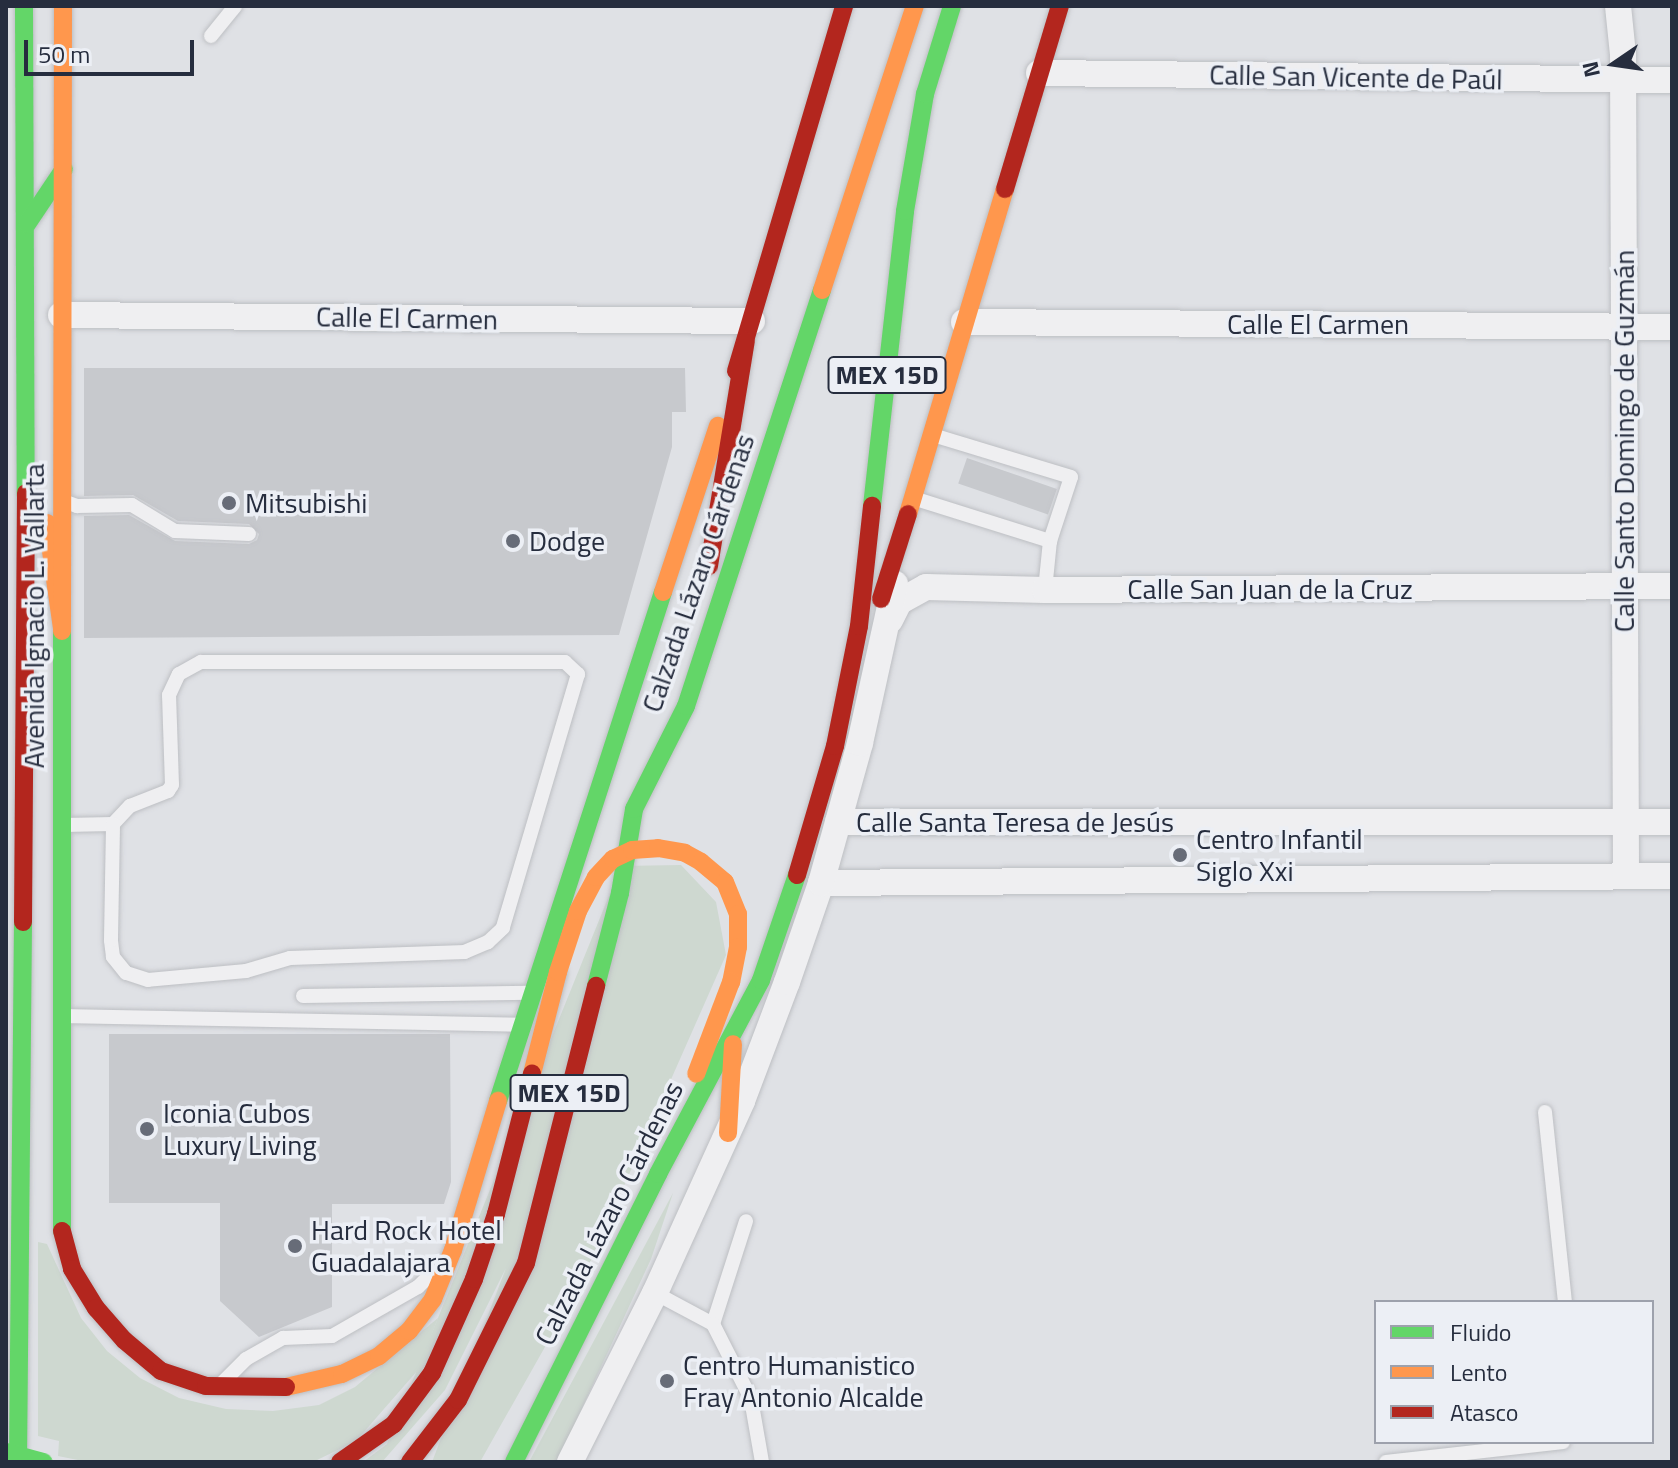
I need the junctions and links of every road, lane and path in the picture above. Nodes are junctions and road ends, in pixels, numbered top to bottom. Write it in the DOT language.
graph roads {
  1 [pos="24,6"];
  2 [pos="63,6"];
  3 [pos="235,6"];
  4 [pos="844,6"];
  5 [pos="915,6"];
  6 [pos="952,6"];
  7 [pos="1060,6"];
  8 [pos="1618,6"];
  9 [pos="211,36"];
  10 [pos="1039,73"];
  11 [pos="1623,80"];
  12 [pos="1672,80"];
  13 [pos="64,169"];
  14 [pos="27,224"];
  15 [pos="61,315"];
  16 [pos="964,322"];
  17 [pos="1624,327"];
  18 [pos="1672,327"];
  19 [pos="749,331"];
  20 [pos="27,388"];
  21 [pos="930,434"];
  22 [pos="62,501"];
  23 [pos="910,506"];
  24 [pos="249,534"];
  25 [pos="1050,541"];
  26 [pos="1672,586"];
  27 [pos="1625,587"];
  28 [pos="1045,590"];
  29 [pos="887,626"];
  30 [pos="62,629"];
  31 [pos="686,706"];
  32 [pos="835,746"];
  33 [pos="838,822"];
  34 [pos="1626,822"];
  35 [pos="1672,822"];
  36 [pos="113,824"];
  37 [pos="62,825"];
  38 [pos="1626,876"];
  39 [pos="1672,876"];
  40 [pos="821,883"];
  41 [pos="558,972"];
  42 [pos="531,993"];
  43 [pos="303,996"];
  44 [pos="61,1016"];
  45 [pos="521,1025"];
  46 [pos="733,1034"];
  47 [pos="1545,1112"];
  48 [pos="728,1133"];
  49 [pos="487,1145"];
  50 [pos="658,1174"];
  51 [pos="469,1201"];
  52 [pos="746,1221"];
  53 [pos="453,1250"];
  54 [pos="655,1293"];
  55 [pos="1565,1300"];
  56 [pos="713,1324"];
  57 [pos="432,1373"];
  58 [pos="219,1386"];
  59 [pos="1545,1444"];
  60 [pos="6,1452"];
  61 [pos="18,1462"];
  62 [pos="44,1462"];
  63 [pos="340,1462"];
  64 [pos="410,1462"];
  65 [pos="514,1462"];
  66 [pos="570,1462"];
  67 [pos="762,1462"];
  68 [pos="1386,1462"];
  1 -- 14 [label="main road, Avenida Ignacio L. Vallarta"];
  2 -- 13 [label="main road, Avenida Ignacio L. Vallarta"];
  3 -- 9 [label="lane"];
  4 -- 19 [label="main road"];
  5 -- 31 [label="main road, Calzada Lázaro Cárdenas / MEX 15D"];
  6 -- 32 [label="main road, Calzada Lázaro Cárdenas / MEX 15D"];
  7 -- 10 [label="main road"];
  8 -- 11 [label="street, Calle Santo Domingo de Guzmán"];
  10 -- 11 [label="street, Calle San Vicente de Paúl"];
  10 -- 16 [label="main road"];
  11 -- 12 [label="street, Calle San Vicente de Paúl"];
  11 -- 17 [label="street, Calle Santo Domingo de Guzmán"];
  13 -- 14 [label="main road"];
  13 -- 15 [label="main road, Avenida Ignacio L. Vallarta"];
  14 -- 20 [label="main road, Avenida Ignacio L. Vallarta"];
  15 -- 19 [label="street, Calle El Carmen"];
  15 -- 22 [label="main road, Avenida Ignacio L. Vallarta"];
  16 -- 17 [label="street, Calle El Carmen"];
  16 -- 21 [label="main road"];
  17 -- 18 [label="street, Calle El Carmen"];
  17 -- 27 [label="street, Calle Santo Domingo de Guzmán"];
  19 -- 31 [label="main road"];
  19 -- 42 [label="main road"];
  20 -- 30 [label="main road"];
  20 -- 61 [label="main road, Avenida Ignacio L. Vallarta"];
  21 -- 23 [label="main road"];
  21 -- 25 [label="lane"];
  22 -- 24 [label="lane"];
  22 -- 30 [label="main road, Avenida Ignacio L. Vallarta"];
  23 -- 25 [label="lane"];
  23 -- 29 [label="street"];
  23 -- 32 [label="main road"];
  25 -- 28 [label="lane"];
  26 -- 27 [label="street, Calle San Juan de la Cruz"];
  27 -- 28 [label="street, Calle San Juan de la Cruz"];
  27 -- 34 [label="street, Calle Santo Domingo de Guzmán"];
  28 -- 29 [label="street, Calle San Juan de la Cruz"];
  29 -- 33 [label="street"];
  30 -- 37 [label="main road, Avenida Ignacio L. Vallarta"];
  31 -- 64 [label="main road, Calzada Lázaro Cárdenas / MEX 15D"];
  32 -- 46 [label="main road, Calzada Lázaro Cárdenas / MEX 15D"];
  33 -- 34 [label="street, Calle Santa Teresa de Jesús"];
  33 -- 40 [label="street"];
  34 -- 35 [label="street, Calle Santa Teresa de Jesús"];
  34 -- 38 [label="street, Calle Santo Domingo de Guzmán"];
  36 -- 36 [label="lane"];
  36 -- 37 [label="lane"];
  37 -- 44 [label="main road, Avenida Ignacio L. Vallarta"];
  38 -- 39 [label="street, Calle Santa Teresa de Jesús"];
  38 -- 40 [label="street, Calle Santa Teresa de Jesús"];
  40 -- 48 [label="street"];
  41 -- 49 [label="main road"];
  41 -- 50 [label="main road, bridge"];
  41 -- 57 [label="main road"];
  42 -- 43 [label="lane"];
  42 -- 45 [label="main road"];
  44 -- 45 [label="lane"];
  44 -- 58 [label="main road, Avenida Ignacio L. Vallarta"];
  45 -- 49 [label="main road"];
  46 -- 48 [label="main road"];
  46 -- 50 [label="main road, Calzada Lázaro Cárdenas / MEX 15D"];
  47 -- 55 [label="lane"];
  48 -- 54 [label="street"];
  49 -- 51 [label="main road"];
  50 -- 65 [label="main road, Calzada Lázaro Cárdenas / MEX 15D"];
  51 -- 53 [label="main road, Avenida Ignacio L. Vallarta"];
  51 -- 57 [label="main road"];
  52 -- 56 [label="lane"];
  53 -- 58 [label="lane"];
  53 -- 58 [label="main road, Avenida Ignacio L. Vallarta"];
  54 -- 56 [label="lane"];
  54 -- 66 [label="street"];
  56 -- 67 [label="lane"];
  57 -- 63 [label="main road"];
  59 -- 68 [label="lane"];
  60 -- 62 [label="main road, bridge"];
}
